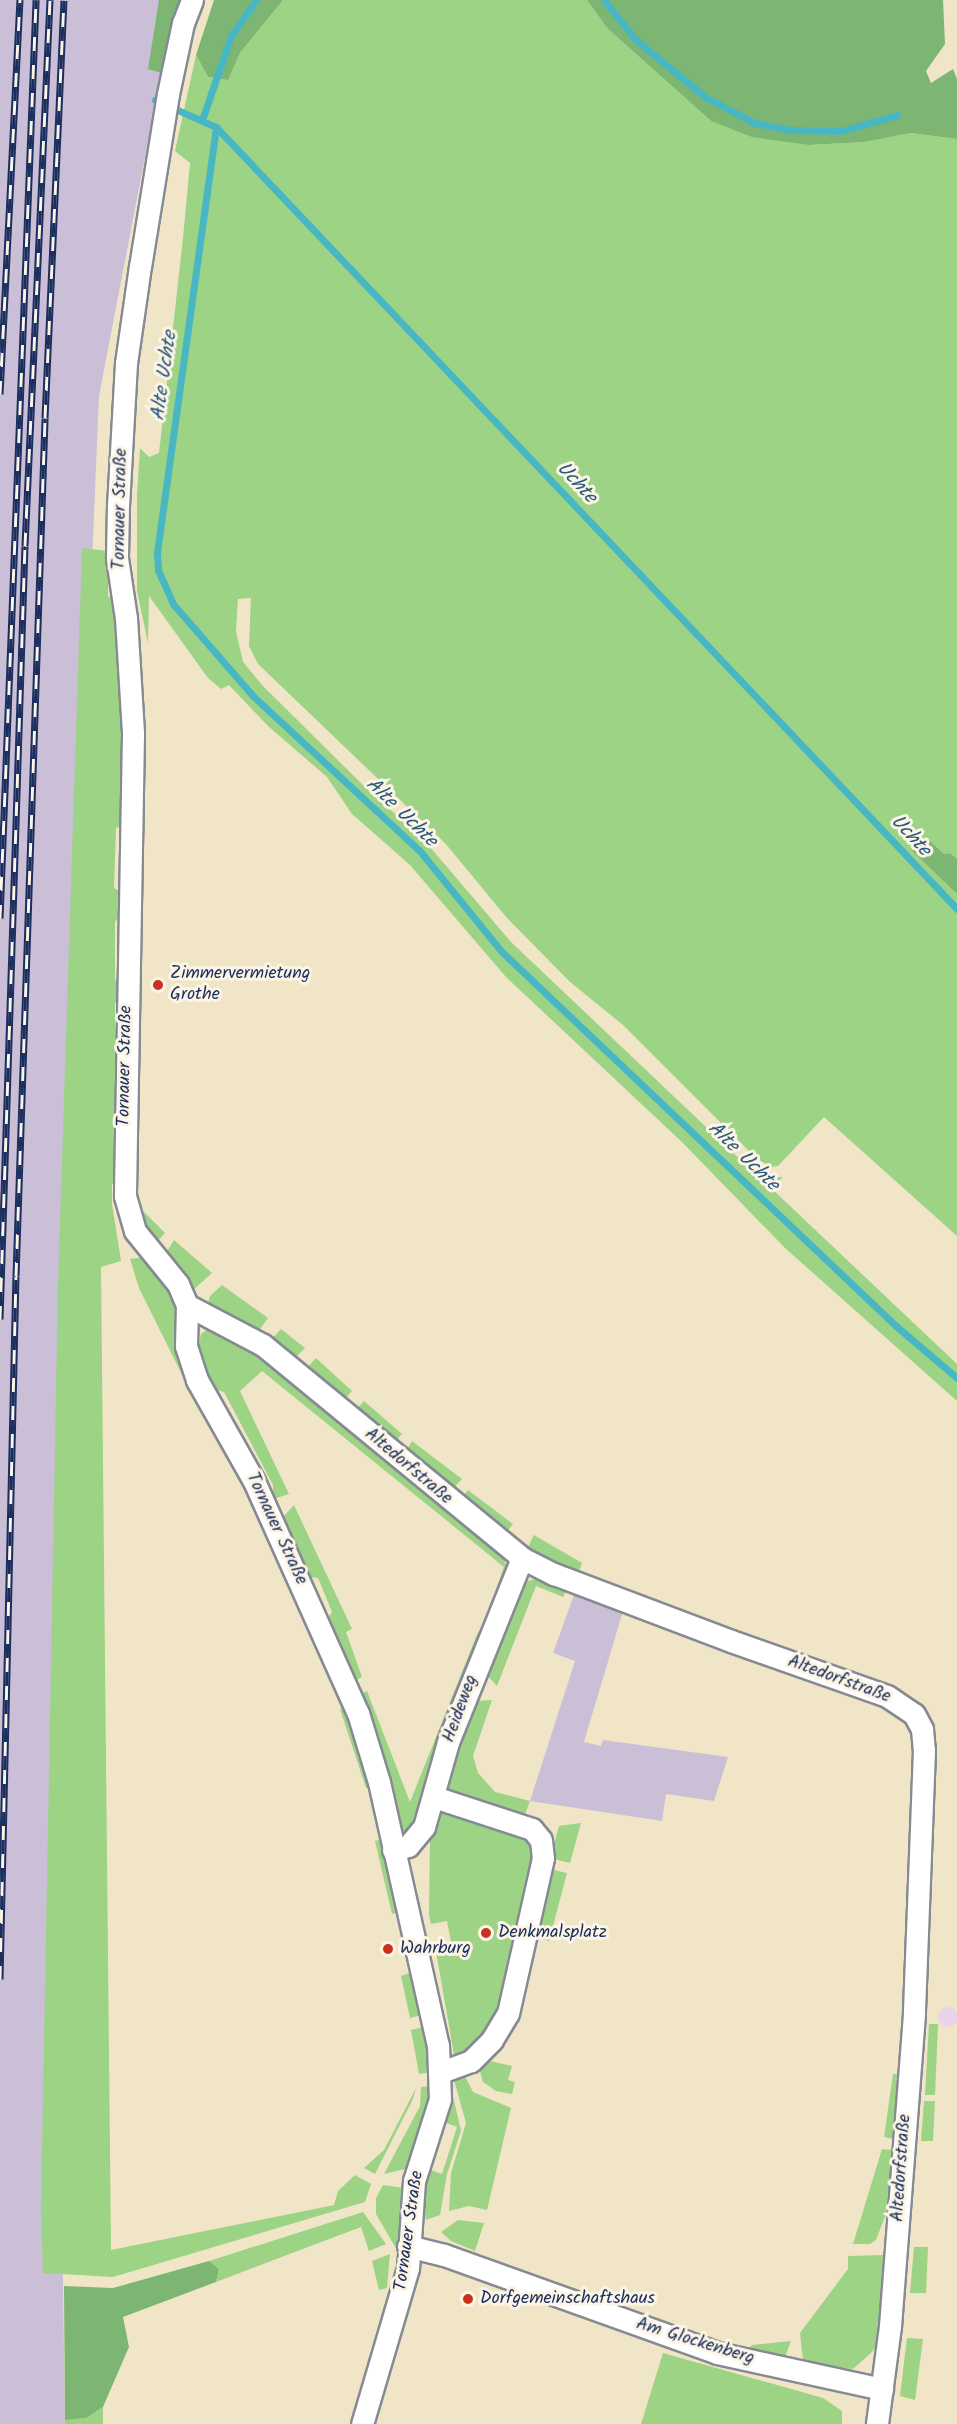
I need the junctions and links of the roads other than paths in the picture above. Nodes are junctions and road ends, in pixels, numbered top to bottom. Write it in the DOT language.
graph roads {
  1 [pos="192,0"];
  2 [pos="187,1305"];
  3 [pos="522,1558"];
  4 [pos="434,1797"];
  5 [pos="393,1850"];
  6 [pos="440,2072"];
  7 [pos="408,2246"];
  8 [pos="882,2389"];
  9 [pos="362,2424"];
  10 [pos="877,2424"];
  1 -- 2 [label="street, Tornauer Straße"];
  2 -- 3 [label="street, Altedorfstraße"];
  2 -- 5 [label="street, Tornauer Straße"];
  3 -- 4 [label="street, Heideweg"];
  3 -- 8 [label="street, Altedorfstraße"];
  4 -- 5 [label="street, Heideweg"];
  4 -- 6 [label="street"];
  5 -- 6 [label="street, Tornauer Straße"];
  6 -- 7 [label="street, Tornauer Straße"];
  7 -- 8 [label="street, Am Glockenberg"];
  7 -- 9 [label="street, Tornauer Straße"];
  8 -- 10 [label="street, Altedorfstraße"];
}
